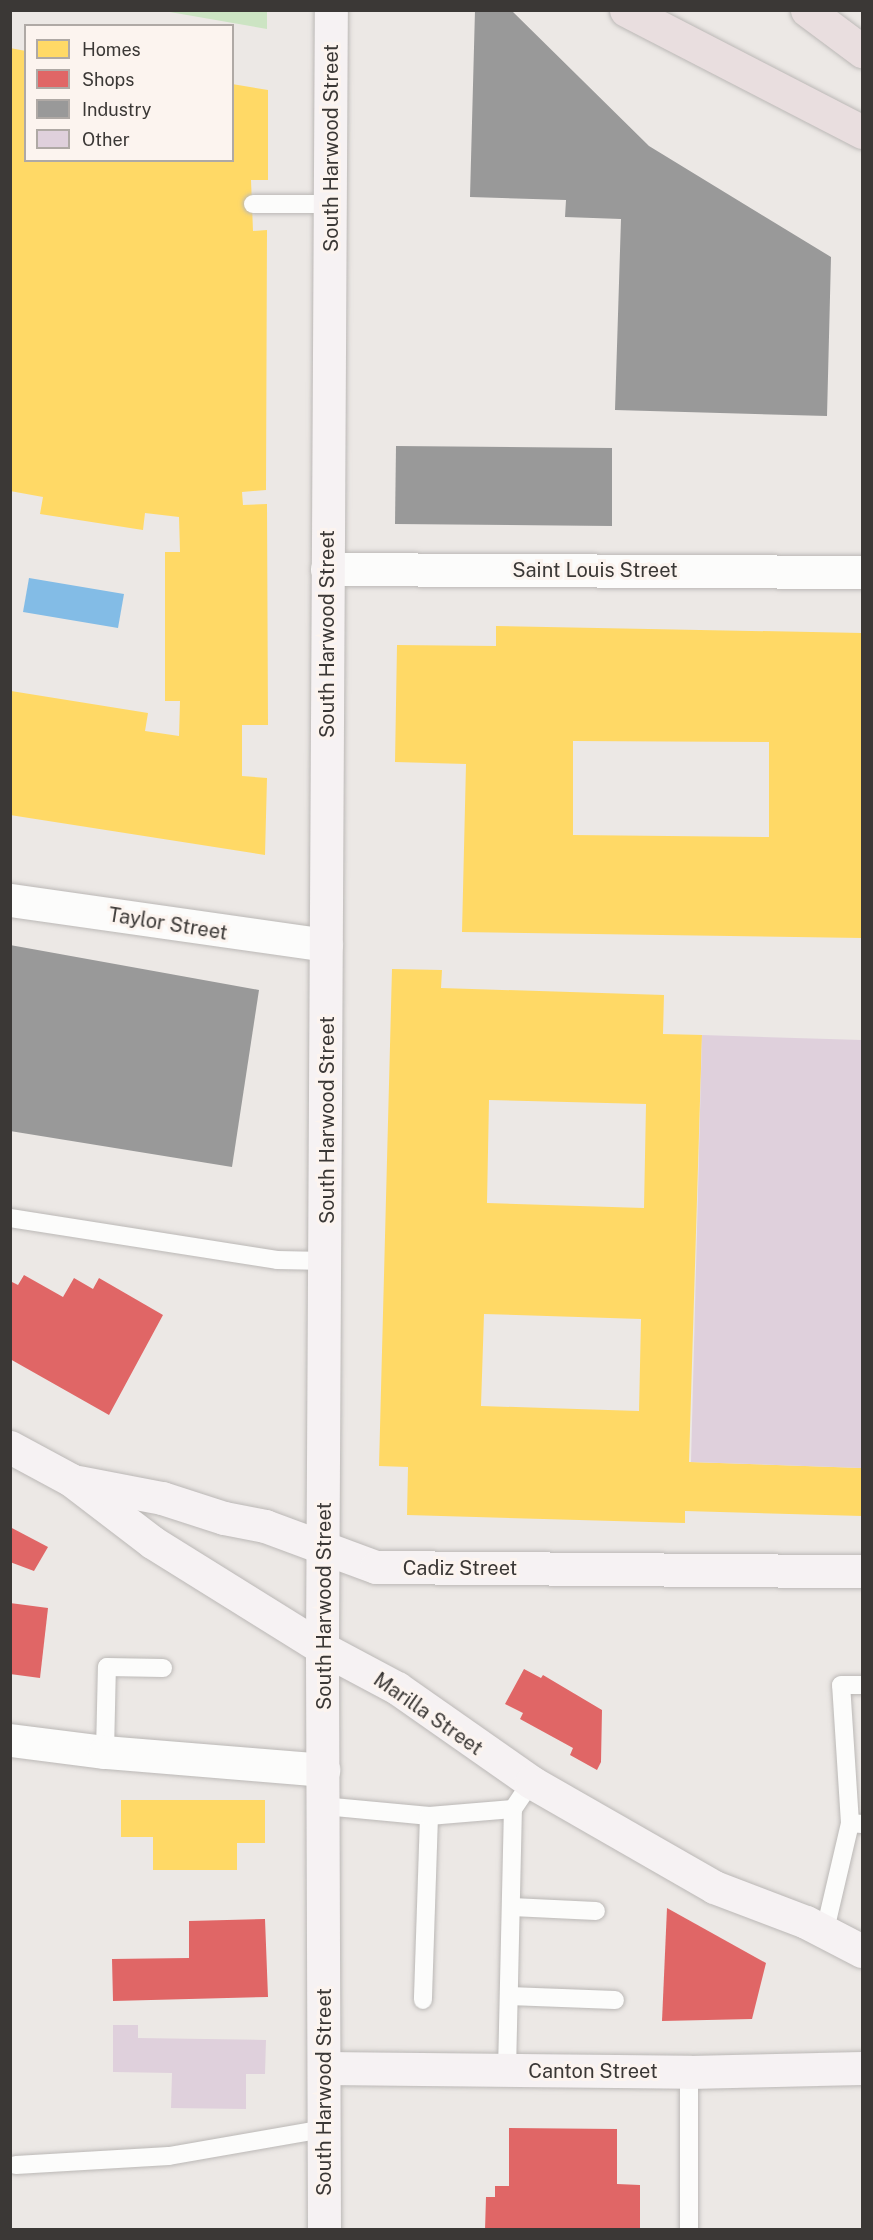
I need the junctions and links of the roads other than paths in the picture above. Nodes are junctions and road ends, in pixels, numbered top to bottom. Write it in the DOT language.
graph roads {
  1 [pos="331,10"];
  2 [pos="626,10"];
  3 [pos="807,10"];
  4 [pos="862,43"];
  5 [pos="862,51"];
  6 [pos="862,132"];
  7 [pos="253,204"];
  8 [pos="332,204"];
  9 [pos="327,569"];
  10 [pos="862,572"];
  11 [pos="10,900"];
  12 [pos="326,945"];
  13 [pos="10,1218"];
  14 [pos="327,1261"];
  15 [pos="10,1447"];
  16 [pos="71,1480"];
  17 [pos="324,1549"];
  18 [pos="862,1571"];
  19 [pos="322,1648"];
  20 [pos="163,1668"];
  21 [pos="862,1684"];
  22 [pos="10,1740"];
  23 [pos="105,1752"];
  24 [pos="323,1770"];
  25 [pos="522,1796"];
  26 [pos="323,1806"];
  27 [pos="429,1816"];
  28 [pos="856,1823"];
  29 [pos="512,1907"];
  30 [pos="596,1911"];
  31 [pos="825,1930"];
  32 [pos="862,1951"];
  33 [pos="509,1996"];
  34 [pos="423,2000"];
  35 [pos="615,2000"];
  36 [pos="324,2068"];
  37 [pos="862,2068"];
  38 [pos="507,2071"];
  39 [pos="689,2072"];
  40 [pos="324,2129"];
  41 [pos="16,2165"];
  42 [pos="324,2229"];
  43 [pos="689,2229"];
  1 -- 8 [label="main road, South Harwood Street"];
  2 -- 6 [label="highway"];
  3 -- 4 [label="highway"];
  3 -- 5 [label="highway"];
  7 -- 8 [label="lane"];
  8 -- 9 [label="main road, South Harwood Street"];
  9 -- 10 [label="street, Saint Louis Street"];
  9 -- 12 [label="main road, South Harwood Street"];
  11 -- 12 [label="street, Taylor Street"];
  12 -- 14 [label="main road, South Harwood Street"];
  13 -- 14 [label="lane"];
  14 -- 17 [label="main road, South Harwood Street"];
  15 -- 16 [label="main road, Marilla Street"];
  16 -- 17 [label="main road, Cadiz Street"];
  16 -- 19 [label="main road, Marilla Street"];
  17 -- 18 [label="main road, Cadiz Street"];
  17 -- 19 [label="main road, South Harwood Street"];
  19 -- 24 [label="main road, South Harwood Street"];
  19 -- 25 [label="main road, Marilla Street"];
  20 -- 23 [label="lane"];
  21 -- 28 [label="lane"];
  22 -- 23 [label="street"];
  23 -- 24 [label="street"];
  24 -- 26 [label="main road, South Harwood Street"];
  25 -- 27 [label="lane"];
  25 -- 29 [label="lane"];
  25 -- 31 [label="main road, Marilla Street"];
  26 -- 27 [label="lane"];
  26 -- 36 [label="main road, South Harwood Street"];
  27 -- 34 [label="lane"];
  28 -- 31 [label="lane"];
  29 -- 30 [label="lane"];
  29 -- 33 [label="lane"];
  31 -- 32 [label="main road, Marilla Street"];
  33 -- 35 [label="lane"];
  33 -- 38 [label="lane"];
  36 -- 38 [label="main road, Canton Street"];
  36 -- 40 [label="main road, South Harwood Street"];
  37 -- 39 [label="main road, Canton Street"];
  38 -- 39 [label="main road, Canton Street"];
  39 -- 43 [label="lane"];
  40 -- 41 [label="lane"];
  40 -- 42 [label="main road, South Harwood Street"];
}
